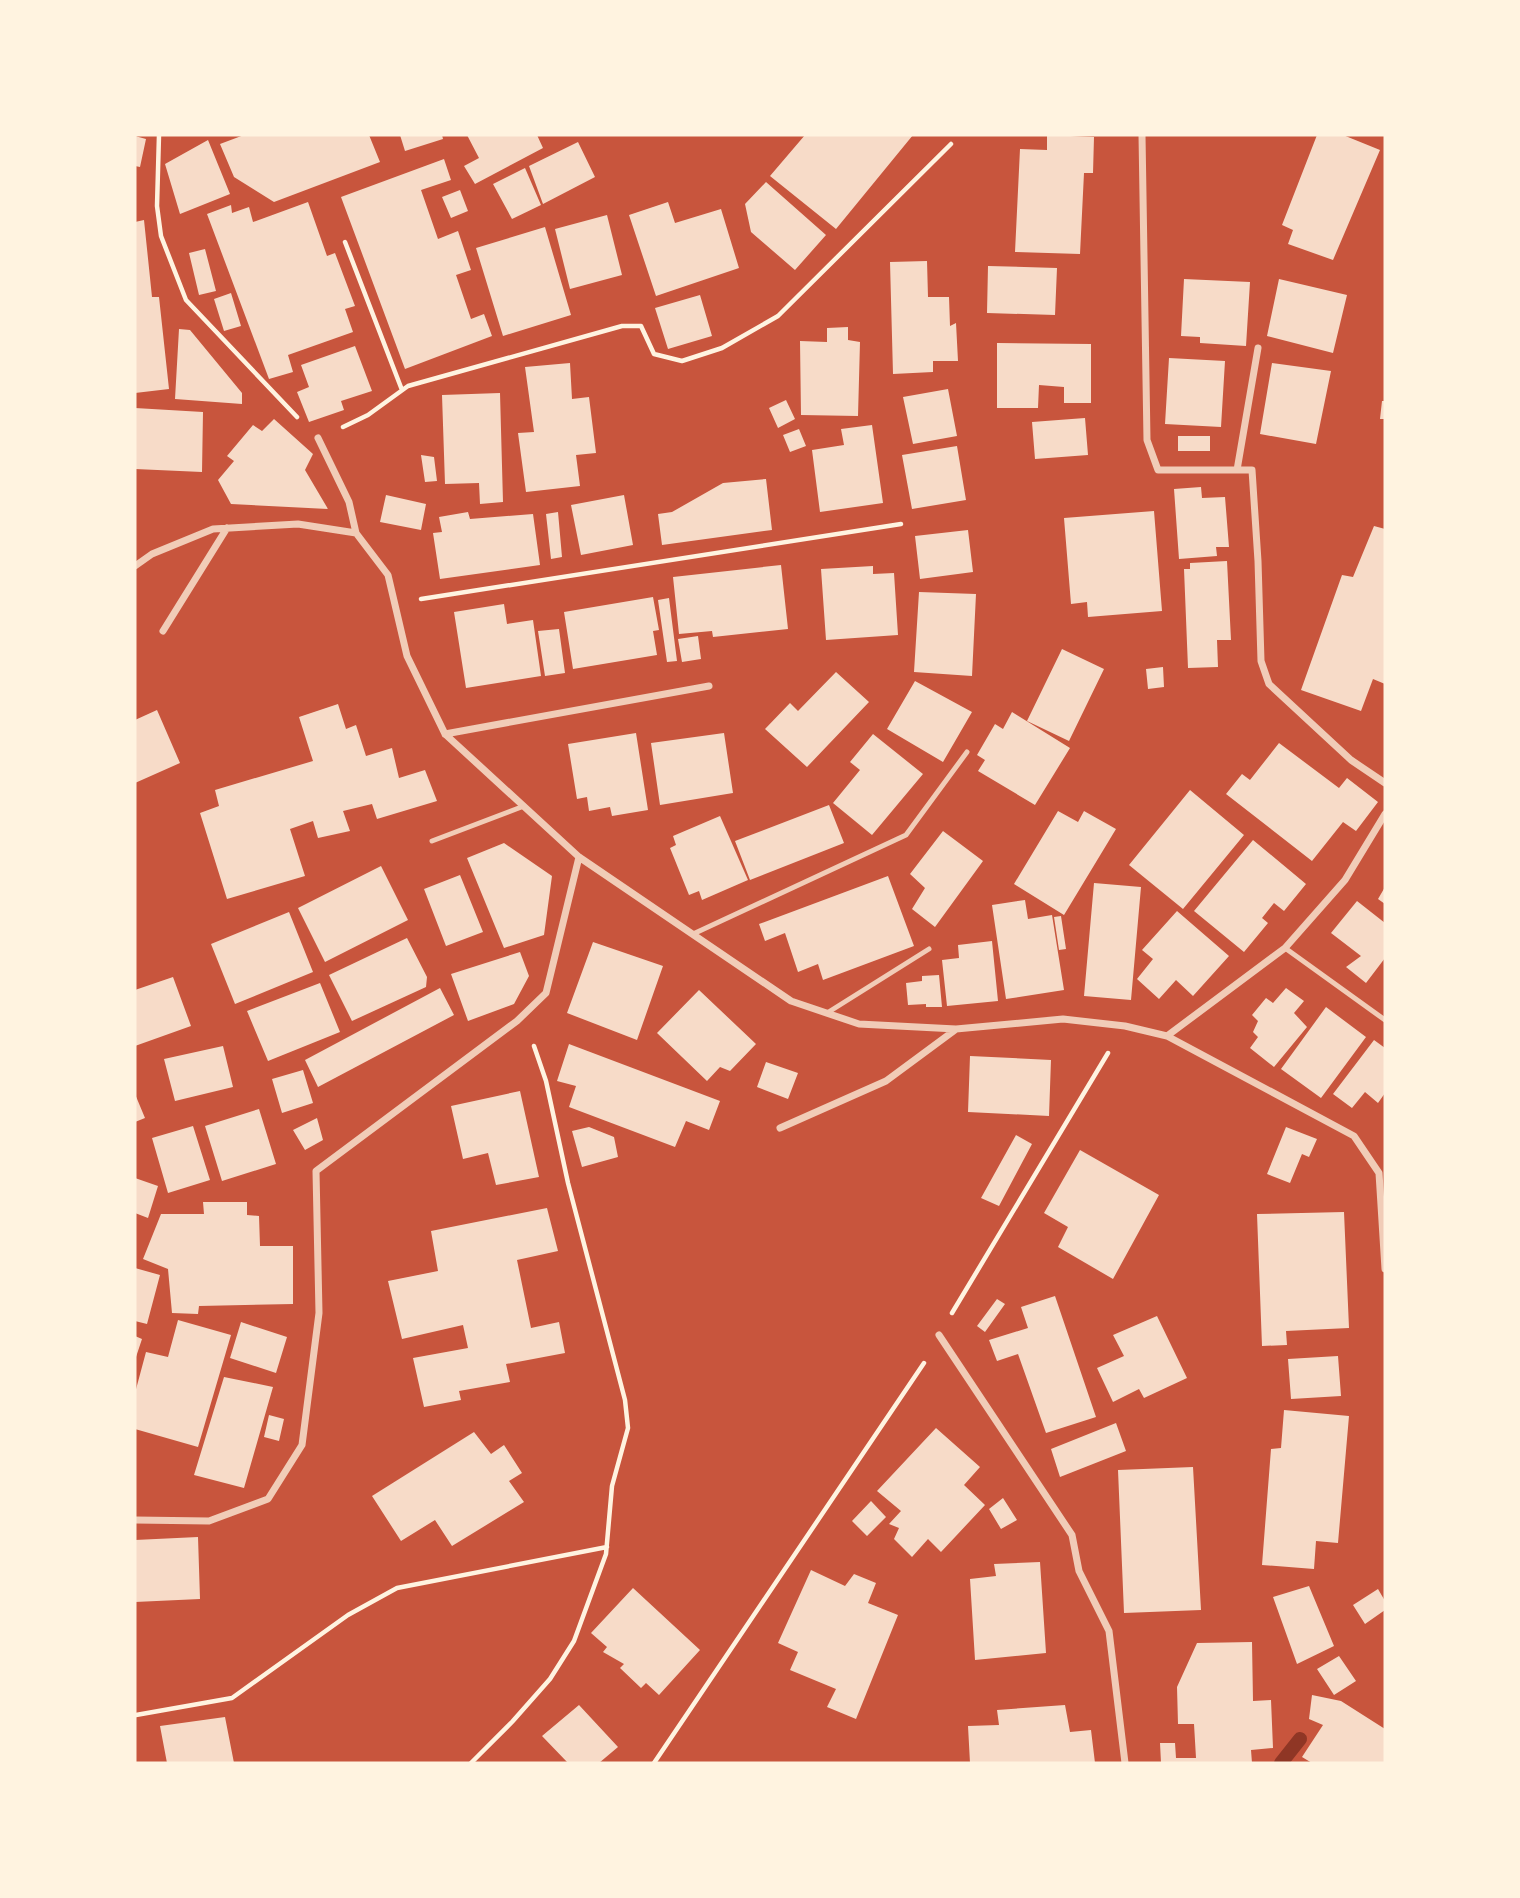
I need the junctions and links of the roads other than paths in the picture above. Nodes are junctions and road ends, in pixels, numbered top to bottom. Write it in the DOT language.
graph roads {
  1 [pos="1142,135"];
  2 [pos="1258,348"];
  3 [pos="317,438"];
  4 [pos="1237,470"];
  5 [pos="227,528"];
  6 [pos="356,533"];
  7 [pos="135,566"];
  8 [pos="163,631"];
  9 [pos="709,686"];
  10 [pos="445,734"];
  11 [pos="967,752"];
  12 [pos="1385,783"];
  13 [pos="524,806"];
  14 [pos="1385,814"];
  15 [pos="432,841"];
  16 [pos="579,857"];
  17 [pos="693,934"];
  18 [pos="1285,948"];
  19 [pos="929,949"];
  20 [pos="827,1013"];
  21 [pos="1385,1020"];
  22 [pos="956,1029"];
  23 [pos="1167,1036"];
  24 [pos="780,1128"];
  25 [pos="1385,1269"];
  26 [pos="939,1335"];
  27 [pos="135,1520"];
  28 [pos="1125,1763"];
  1 -- 4 [label="street"];
  2 -- 4 [label="street"];
  3 -- 6 [label="street"];
  4 -- 12 [label="street"];
  5 -- 6 [label="street"];
  5 -- 7 [label="street"];
  5 -- 8 [label="street"];
  6 -- 10 [label="street"];
  9 -- 10 [label="street"];
  10 -- 13 [label="street"];
  11 -- 17 [label="lane"];
  13 -- 15 [label="lane"];
  13 -- 16 [label="street"];
  14 -- 18 [label="street"];
  16 -- 17 [label="street"];
  16 -- 27 [label="street"];
  17 -- 20 [label="street"];
  18 -- 21 [label="lane"];
  18 -- 23 [label="street"];
  19 -- 20 [label="lane"];
  20 -- 22 [label="street"];
  22 -- 23 [label="street"];
  22 -- 24 [label="street"];
  23 -- 25 [label="street"];
  26 -- 28 [label="street"];
}
